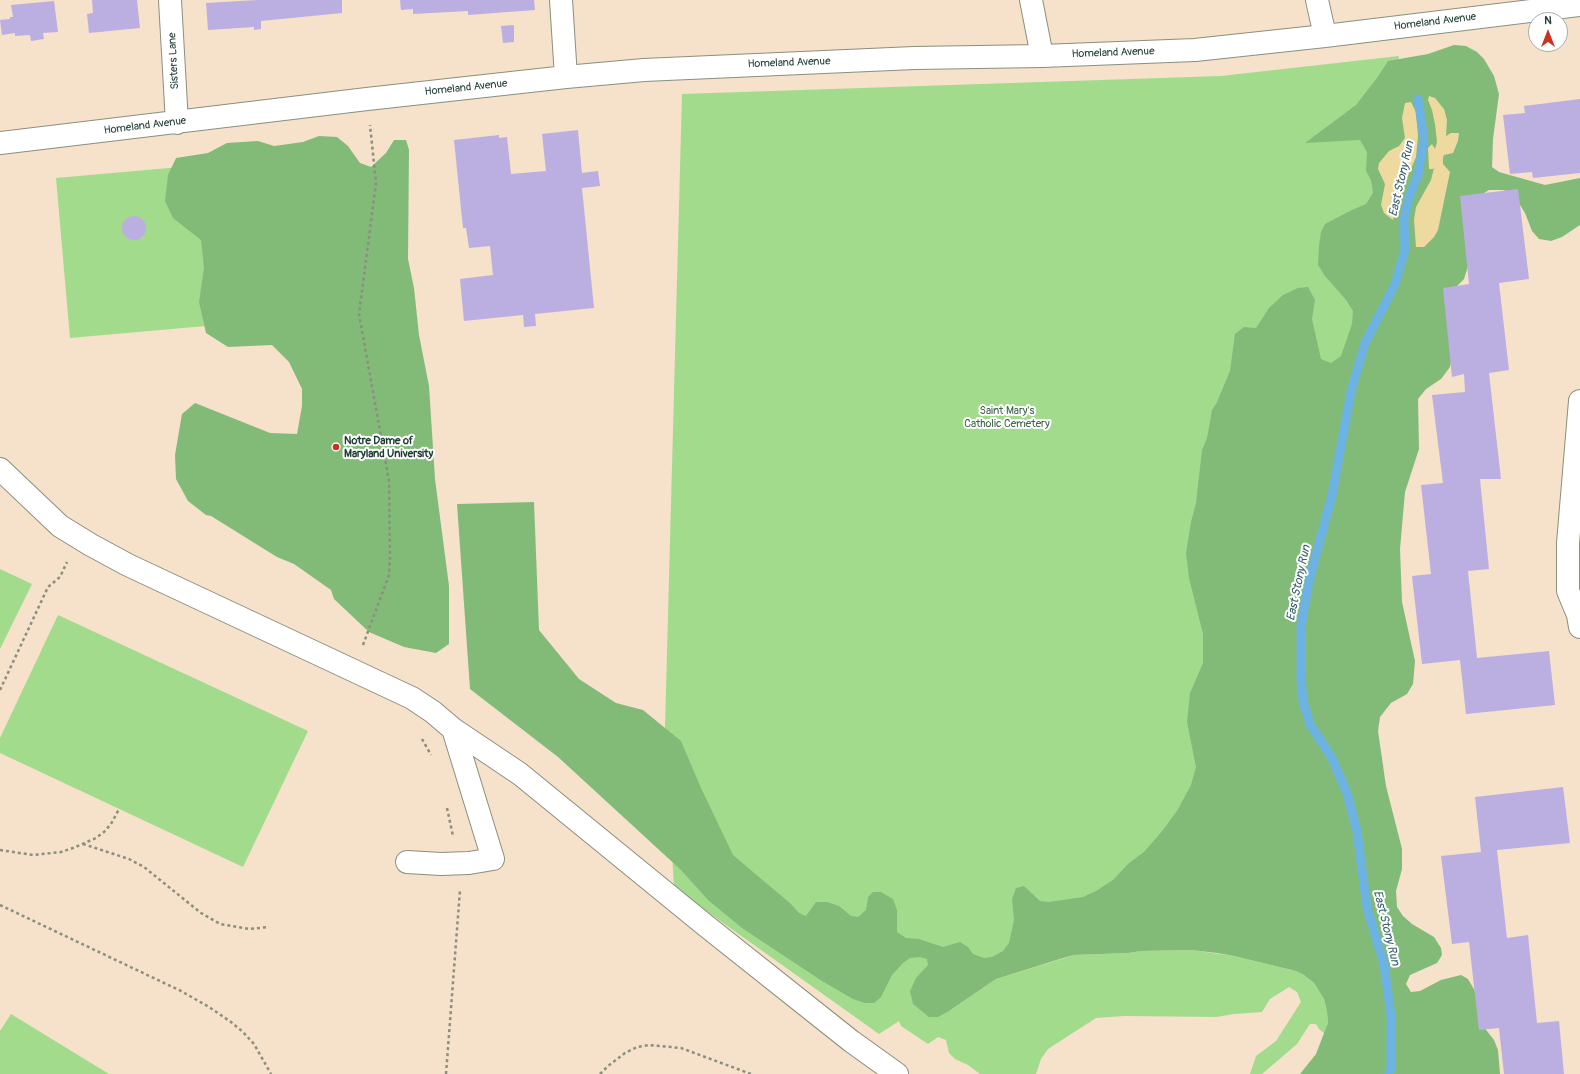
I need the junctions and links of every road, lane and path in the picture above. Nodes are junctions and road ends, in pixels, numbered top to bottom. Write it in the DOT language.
graph roads {
  1 [pos="170,0"];
  2 [pos="561,0"];
  3 [pos="1030,0"];
  4 [pos="1317,0"];
  5 [pos="1580,5"];
  6 [pos="1325,36"];
  7 [pos="1042,56"];
  8 [pos="566,77"];
  9 [pos="366,99"];
  10 [pos="177,122"];
  11 [pos="0,143"];
  12 [pos="1580,401"];
  13 [pos="0,469"];
  14 [pos="79,537"];
  15 [pos="1580,627"];
  16 [pos="354,670"];
  17 [pos="0,690"];
  18 [pos="453,729"];
  19 [pos="420,737"];
  20 [pos="433,759"];
  21 [pos="446,803"];
  22 [pos="119,809"];
  23 [pos="455,843"];
  24 [pos="83,844"];
  25 [pos="0,850"];
  26 [pos="407,862"];
  27 [pos="460,888"];
  28 [pos="0,905"];
  29 [pos="269,927"];
  30 [pos="271,1074"];
  31 [pos="446,1074"];
  32 [pos="600,1074"];
  33 [pos="751,1074"];
  34 [pos="897,1074"];
  1 -- 10 [label="street, Sisters Lane"];
  2 -- 8 [label="street"];
  3 -- 7 [label="street"];
  4 -- 6 [label="street"];
  5 -- 6 [label="street, Homeland Avenue"];
  6 -- 7 [label="street, Homeland Avenue"];
  7 -- 8 [label="street, Homeland Avenue"];
  8 -- 9 [label="street, Homeland Avenue"];
  9 -- 10 [label="street, Homeland Avenue"];
  9 -- 16 [label="path"];
  10 -- 11 [label="street, Homeland Avenue"];
  12 -- 15 [label="street"];
  13 -- 14 [label="street"];
  14 -- 16 [label="street"];
  14 -- 17 [label="path"];
  16 -- 18 [label="street"];
  18 -- 26 [label="street"];
  18 -- 34 [label="street"];
  19 -- 20 [label="path"];
  21 -- 23 [label="path"];
  22 -- 24 [label="path"];
  24 -- 25 [label="path"];
  24 -- 29 [label="path"];
  27 -- 31 [label="path"];
  28 -- 30 [label="path"];
  32 -- 33 [label="path"];
}
